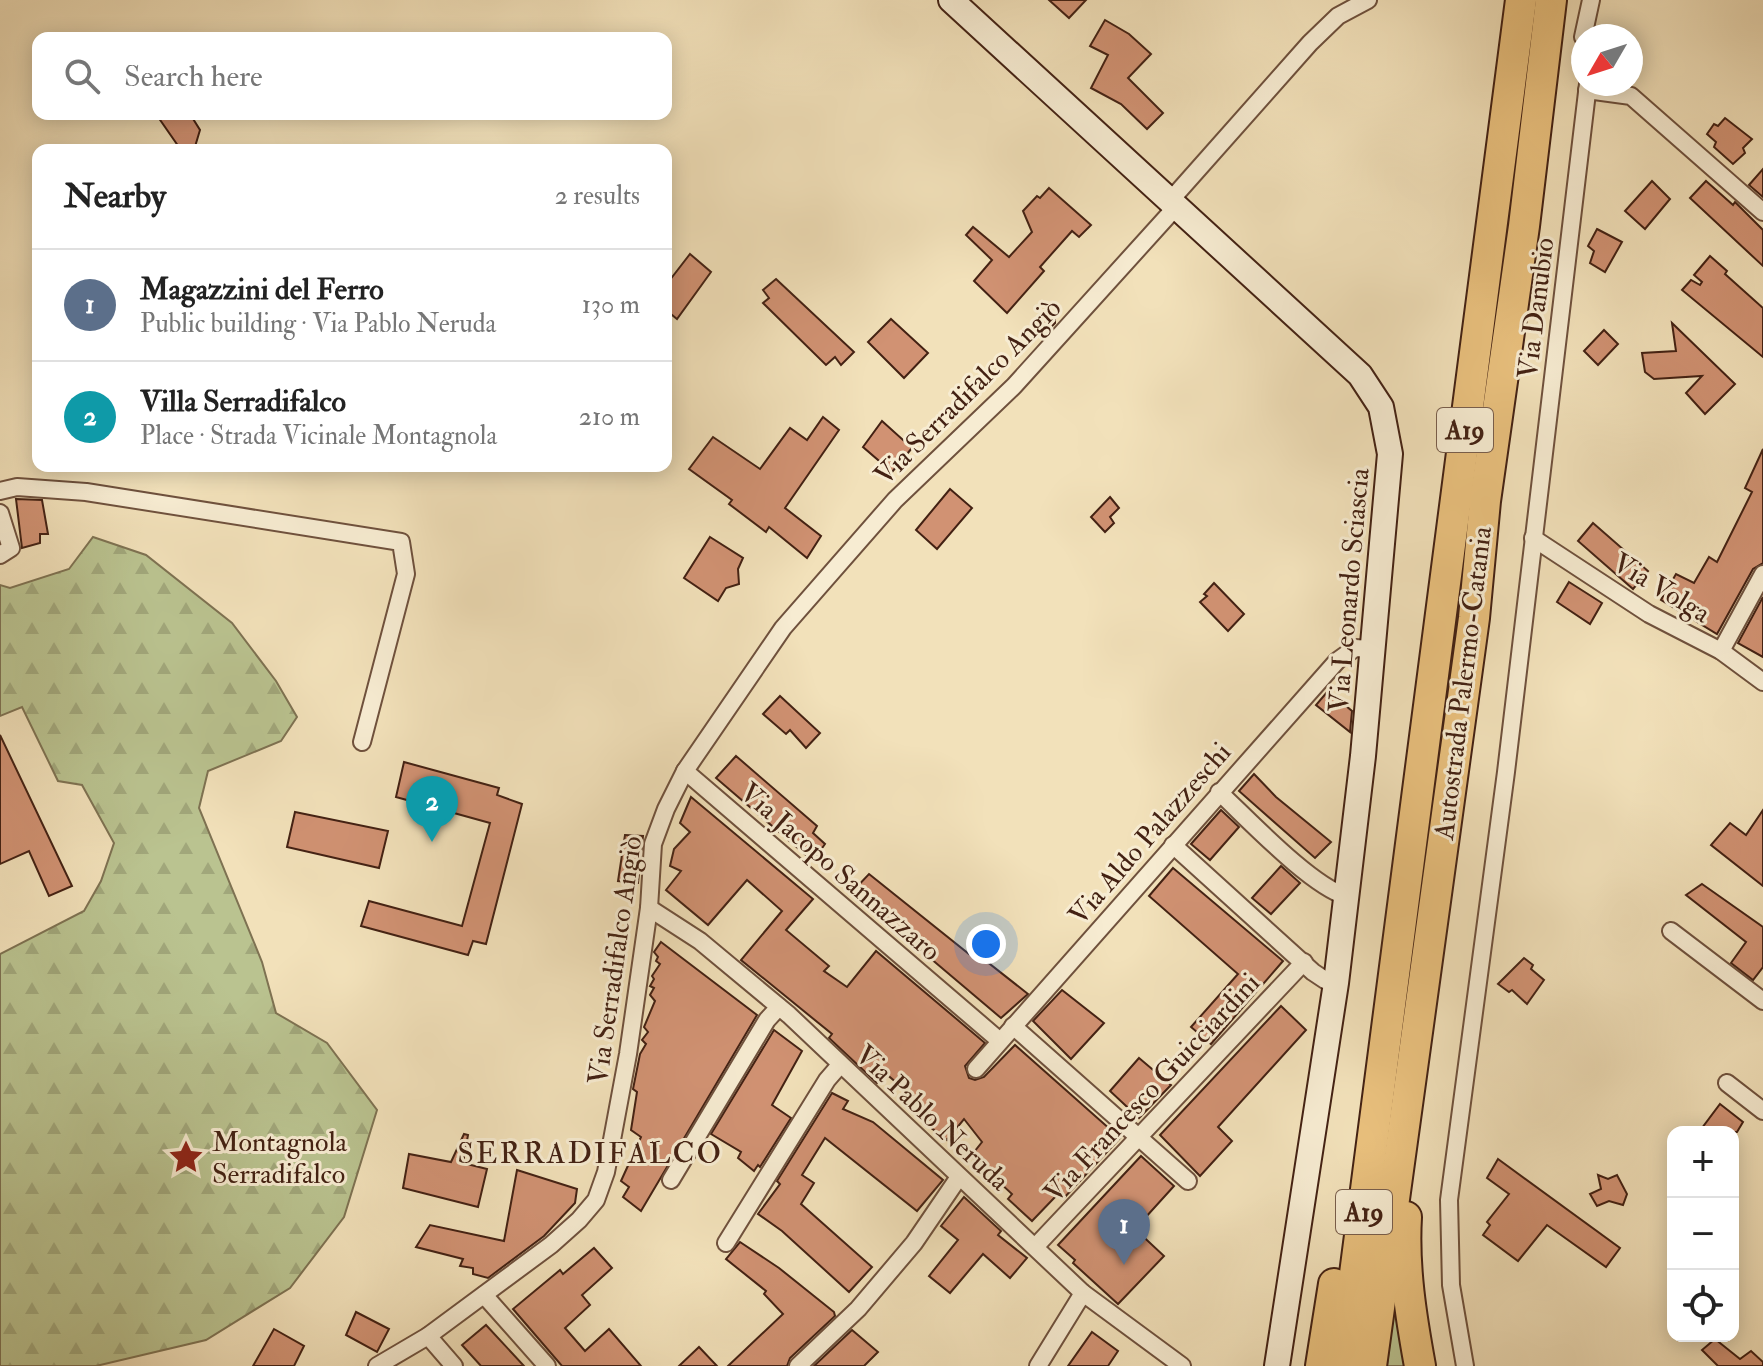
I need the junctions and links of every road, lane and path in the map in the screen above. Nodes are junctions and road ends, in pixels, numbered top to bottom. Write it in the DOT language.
graph roads {
  1 [pos="951,0"];
  2 [pos="1368,0"];
  3 [pos="1521,0"];
  4 [pos="1551,0"];
  5 [pos="1591,0"];
  6 [pos="1586,24"];
  7 [pos="1587,96"];
  8 [pos="1631,96"];
  9 [pos="1172,205"];
  10 [pos="1763,212"];
  11 [pos="0,491"];
  12 [pos="0,513"];
  13 [pos="1533,538"];
  14 [pos="0,555"];
  15 [pos="1763,574"];
  16 [pos="1371,649"];
  17 [pos="1721,651"];
  18 [pos="1465,679"];
  19 [pos="1763,682"];
  20 [pos="362,742"];
  21 [pos="685,771"];
  22 [pos="1219,792"];
  23 [pos="1173,845"];
  24 [pos="1408,873"];
  25 [pos="1346,896"];
  26 [pos="649,908"];
  27 [pos="1671,931"];
  28 [pos="1304,962"];
  29 [pos="1336,983"];
  30 [pos="1763,1001"];
  31 [pos="779,1007"];
  32 [pos="1013,1026"];
  33 [pos="1000,1041"];
  34 [pos="840,1065"];
  35 [pos="976,1069"];
  36 [pos="1727,1083"];
  37 [pos="1763,1111"];
  38 [pos="1139,1136"];
  39 [pos="959,1177"];
  40 [pos="671,1180"];
  41 [pos="1188,1181"];
  42 [pos="726,1243"];
  43 [pos="1035,1247"];
  44 [pos="1083,1293"];
  45 [pos="484,1295"];
  46 [pos="428,1336"];
  47 [pos="377,1366"];
  48 [pos="454,1366"];
  49 [pos="547,1366"];
  50 [pos="798,1366"];
  51 [pos="1038,1366"];
  52 [pos="1182,1366"];
  53 [pos="1277,1366"];
  54 [pos="1321,1366"];
  55 [pos="1343,1366"];
  56 [pos="1371,1366"];
  57 [pos="1420,1366"];
  58 [pos="1465,1366"];
  1 -- 9 [label="street, Via Leonardo Sciascia"];
  2 -- 9 [label="street, Via Serradifalco Angiò"];
  3 -- 24 [label="highway, Autostrada Palermo-Catania / A19"];
  4 -- 18 [label="highway, Autostrada Palermo-Catania / A19"];
  5 -- 6 [label="street"];
  7 -- 13 [label="street, Via Danubio"];
  8 -- 10 [label="street"];
  9 -- 16 [label="street, Via Leonardo Sciascia"];
  9 -- 21 [label="street, Via Serradifalco Angiò"];
  11 -- 20 [label="street"];
  12 -- 14 [label="street"];
  13 -- 17 [label="street, Via Volga"];
  13 -- 58 [label="street, Via Danubio"];
  15 -- 17 [label="street"];
  16 -- 22 [label="street, Via Aldo Palazzeschi"];
  16 -- 25 [label="street, Via Leonardo Sciascia"];
  17 -- 19 [label="street, Via Volga"];
  18 -- 56 [label="highway, Autostrada Palermo-Catania / A19"];
  18 -- 57 [label="highway"];
  21 -- 26 [label="street, Via Serradifalco Angiò"];
  21 -- 33 [label="street, Via Jacopo Sannazzaro"];
  22 -- 23 [label="street, Via Aldo Palazzeschi"];
  22 -- 25 [label="street"];
  23 -- 28 [label="street"];
  23 -- 32 [label="street, Via Aldo Palazzeschi"];
  24 -- 54 [label="highway"];
  24 -- 55 [label="highway, Autostrada Palermo-Catania / A19"];
  25 -- 29 [label="street, Via Leonardo Sciascia"];
  26 -- 31 [label="street, Via Pablo Neruda"];
  26 -- 45 [label="street, Via Serradifalco Angiò"];
  27 -- 30 [label="street"];
  28 -- 29 [label="street"];
  28 -- 38 [label="street, Via Francesco Guicciardini"];
  29 -- 53 [label="street, Via Leonardo Sciascia"];
  31 -- 34 [label="street, Via Pablo Neruda"];
  31 -- 40 [label="street"];
  32 -- 33 [label="street, Via Aldo Palazzeschi"];
  32 -- 38 [label="street"];
  33 -- 35 [label="street, Via Aldo Palazzeschi"];
  34 -- 39 [label="street, Via Pablo Neruda"];
  34 -- 42 [label="street"];
  36 -- 37 [label="street"];
  38 -- 41 [label="street"];
  38 -- 43 [label="street, Via Francesco Guicciardini"];
  39 -- 43 [label="street, Via Pablo Neruda"];
  39 -- 50 [label="street"];
  43 -- 44 [label="street, Via Pablo Neruda"];
  44 -- 51 [label="street"];
  44 -- 52 [label="street, Via Pablo Neruda"];
  45 -- 46 [label="street, Via Serradifalco Angiò"];
  45 -- 49 [label="street"];
  46 -- 47 [label="street, Via Serradifalco Angiò"];
  46 -- 48 [label="street"];
}
